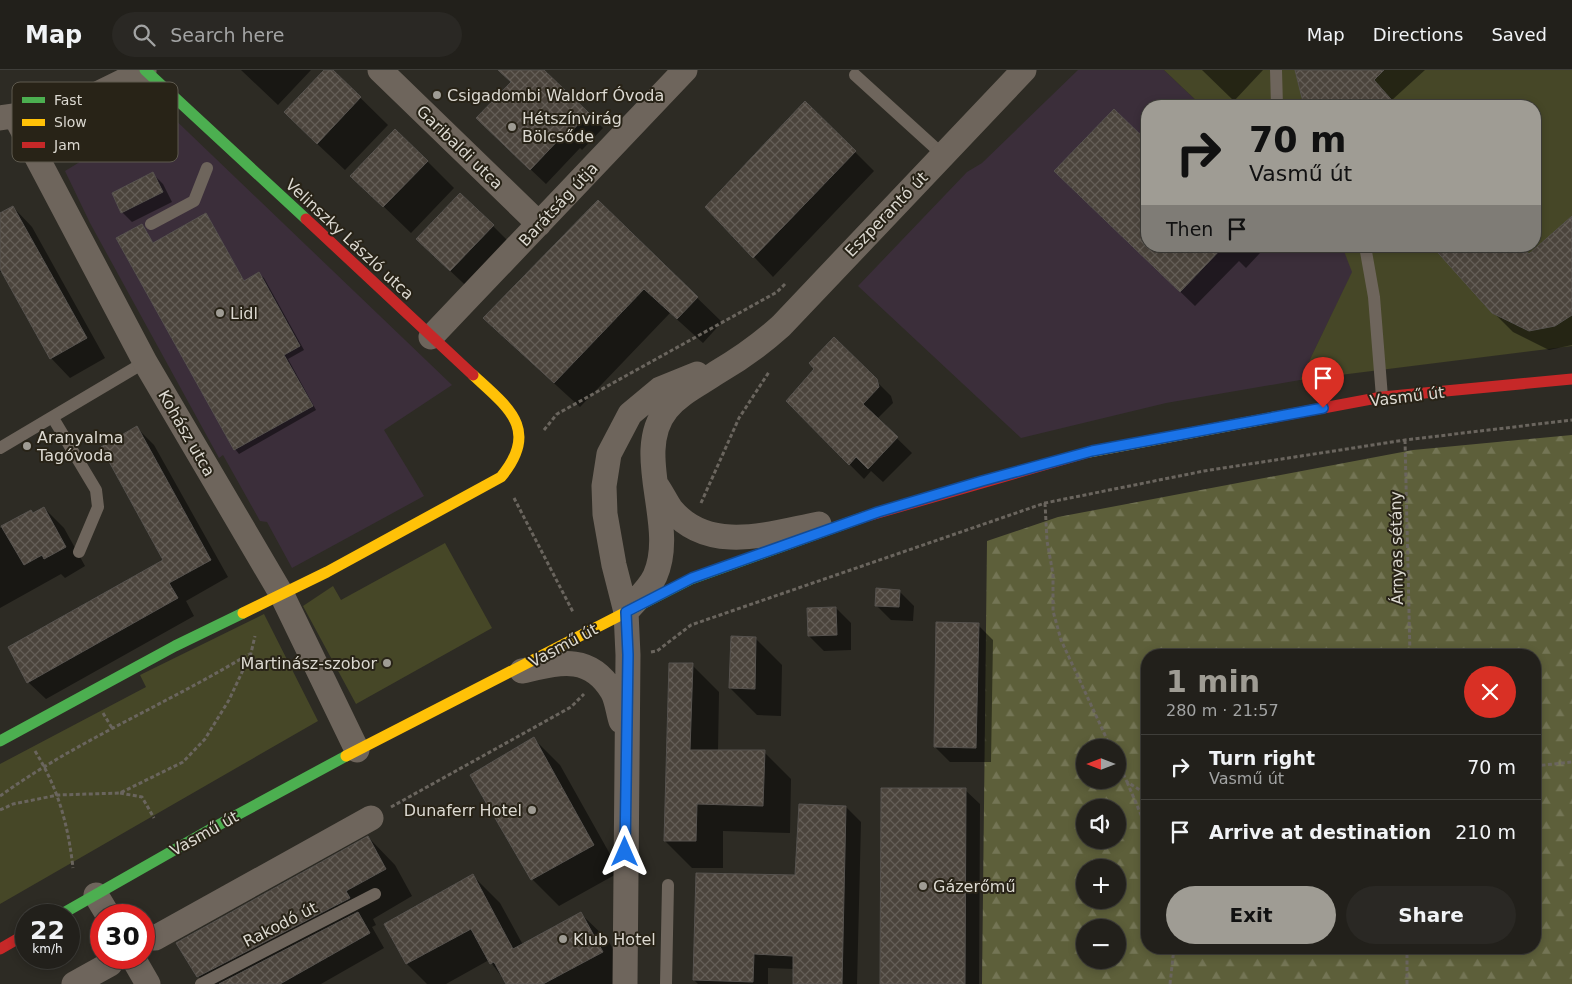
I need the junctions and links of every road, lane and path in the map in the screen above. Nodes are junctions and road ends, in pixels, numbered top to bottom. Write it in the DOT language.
graph roads {
  1 [pos="144,70"];
  2 [pos="380,70"];
  3 [pos="1024,70"];
  4 [pos="1276,70"];
  5 [pos="672,74"];
  6 [pos="855,75"];
  7 [pos="120,82"];
  8 [pos="157,82"];
  9 [pos="1277,100"];
  10 [pos="178,101"];
  11 [pos="943,155"];
  12 [pos="33,162"];
  13 [pos="207,168"];
  14 [pos="151,224"];
  15 [pos="539,224"];
  16 [pos="1366,252"];
  17 [pos="789,281"];
  18 [pos="431,337"];
  19 [pos="746,355"];
  20 [pos="145,362"];
  21 [pos="769,372"];
  22 [pos="1572,379"];
  23 [pos="1382,397"];
  24 [pos="557,414"];
  25 [pos="53,418"];
  26 [pos="1572,420"];
  27 [pos="1405,440"];
  28 [pos="0,448"];
  29 [pos="657,486"];
  30 [pos="512,494"];
  31 [pos="700,503"];
  32 [pos="1045,503"];
  33 [pos="878,512"];
  34 [pos="79,552"];
  35 [pos="563,594"];
  36 [pos="282,595"];
  37 [pos="626,612"];
  38 [pos="255,634"];
  39 [pos="1410,649"];
  40 [pos="657,651"];
  41 [pos="251,653"];
  42 [pos="508,674"];
  43 [pos="586,690"];
  44 [pos="101,710"];
  45 [pos="112,728"];
  46 [pos="1107,739"];
  47 [pos="0,741"];
  48 [pos="32,746"];
  49 [pos="627,746"];
  50 [pos="357,750"];
  51 [pos="1572,762"];
  52 [pos="44,765"];
  53 [pos="1541,765"];
  54 [pos="1127,782"];
  55 [pos="1141,791"];
  56 [pos="120,793"];
  57 [pos="58,795"];
  58 [pos="0,796"];
  59 [pos="0,810"];
  60 [pos="1141,815"];
  61 [pos="154,818"];
  62 [pos="371,818"];
  63 [pos="73,868"];
  64 [pos="668,885"];
  65 [pos="374,894"];
  66 [pos="103,904"];
  67 [pos="155,938"];
  68 [pos="15,940"];
  69 [pos="0,948"];
  70 [pos="1173,954"];
  71 [pos="1407,954"];
  72 [pos="105,969"];
  73 [pos="130,969"];
  74 [pos="74,984"];
  75 [pos="148,984"];
  76 [pos="201,984"];
  77 [pos="625,984"];
  78 [pos="666,984"];
  79 [pos="1170,984"];
  80 [pos="1407,984"];
  1 -- 7 [label="street"];
  1 -- 8 [label="street, Velinszky László utca"];
  2 -- 15 [label="street, Garibaldi utca"];
  3 -- 11 [label="street, Eszperantó út"];
  4 -- 9 [label="lane"];
  5 -- 15 [label="street, Barátság útja"];
  6 -- 11 [label="lane"];
  10 -- 18 [label="street, Velinszky László utca"];
  11 -- 19 [label="street, Eszperantó út"];
  12 -- 20 [label="street, Kohász utca"];
  13 -- 14 [label="lane"];
  15 -- 18 [label="street, Barátság útja"];
  16 -- 23 [label="lane"];
  17 -- 24 [label="path"];
  18 -- 36 [label="street, Velinszky László utca"];
  19 -- 29 [label="street, Eszperantó út"];
  19 -- 37 [label="street, Eszperantó út"];
  20 -- 25 [label="lane"];
  20 -- 36 [label="street, Kohász utca"];
  21 -- 31 [label="path"];
  22 -- 23 [label="street, Vasmű út"];
  23 -- 33 [label="street, Vasmű út"];
  25 -- 28 [label="lane"];
  25 -- 34 [label="lane"];
  26 -- 27 [label="path"];
  27 -- 32 [label="path"];
  27 -- 39 [label="path, Árnyas sétány"];
  29 -- 33 [label="street, Eszperantó út"];
  29 -- 37 [label="street, Eszperantó út"];
  30 -- 35 [label="path"];
  32 -- 40 [label="path"];
  32 -- 46 [label="path"];
  33 -- 37 [label="street, Vasmű út"];
  36 -- 47 [label="street"];
  36 -- 50 [label="street, Kohász utca"];
  37 -- 42 [label="street, Vasmű út"];
  37 -- 49 [label="street"];
  38 -- 41 [label="path"];
  41 -- 45 [label="path"];
  41 -- 56 [label="path"];
  42 -- 49 [label="street"];
  42 -- 50 [label="street, Vasmű út"];
  43 -- 62 [label="path"];
  44 -- 45 [label="path"];
  45 -- 52 [label="path"];
  48 -- 52 [label="path"];
  49 -- 77 [label="street"];
  50 -- 66 [label="street, Vasmű út"];
  51 -- 53 [label="path"];
  52 -- 57 [label="path"];
  52 -- 58 [label="path"];
  54 -- 55 [label="path"];
  54 -- 60 [label="path"];
  56 -- 57 [label="path"];
  56 -- 61 [label="path"];
  57 -- 59 [label="path"];
  57 -- 63 [label="path"];
  62 -- 67 [label="street"];
  64 -- 78 [label="lane"];
  65 -- 76 [label="lane, Rakodó út"];
  68 -- 69 [label="street"];
  70 -- 79 [label="path"];
  71 -- 80 [label="path"];
  72 -- 74 [label="street"];
  73 -- 75 [label="street"];
}
